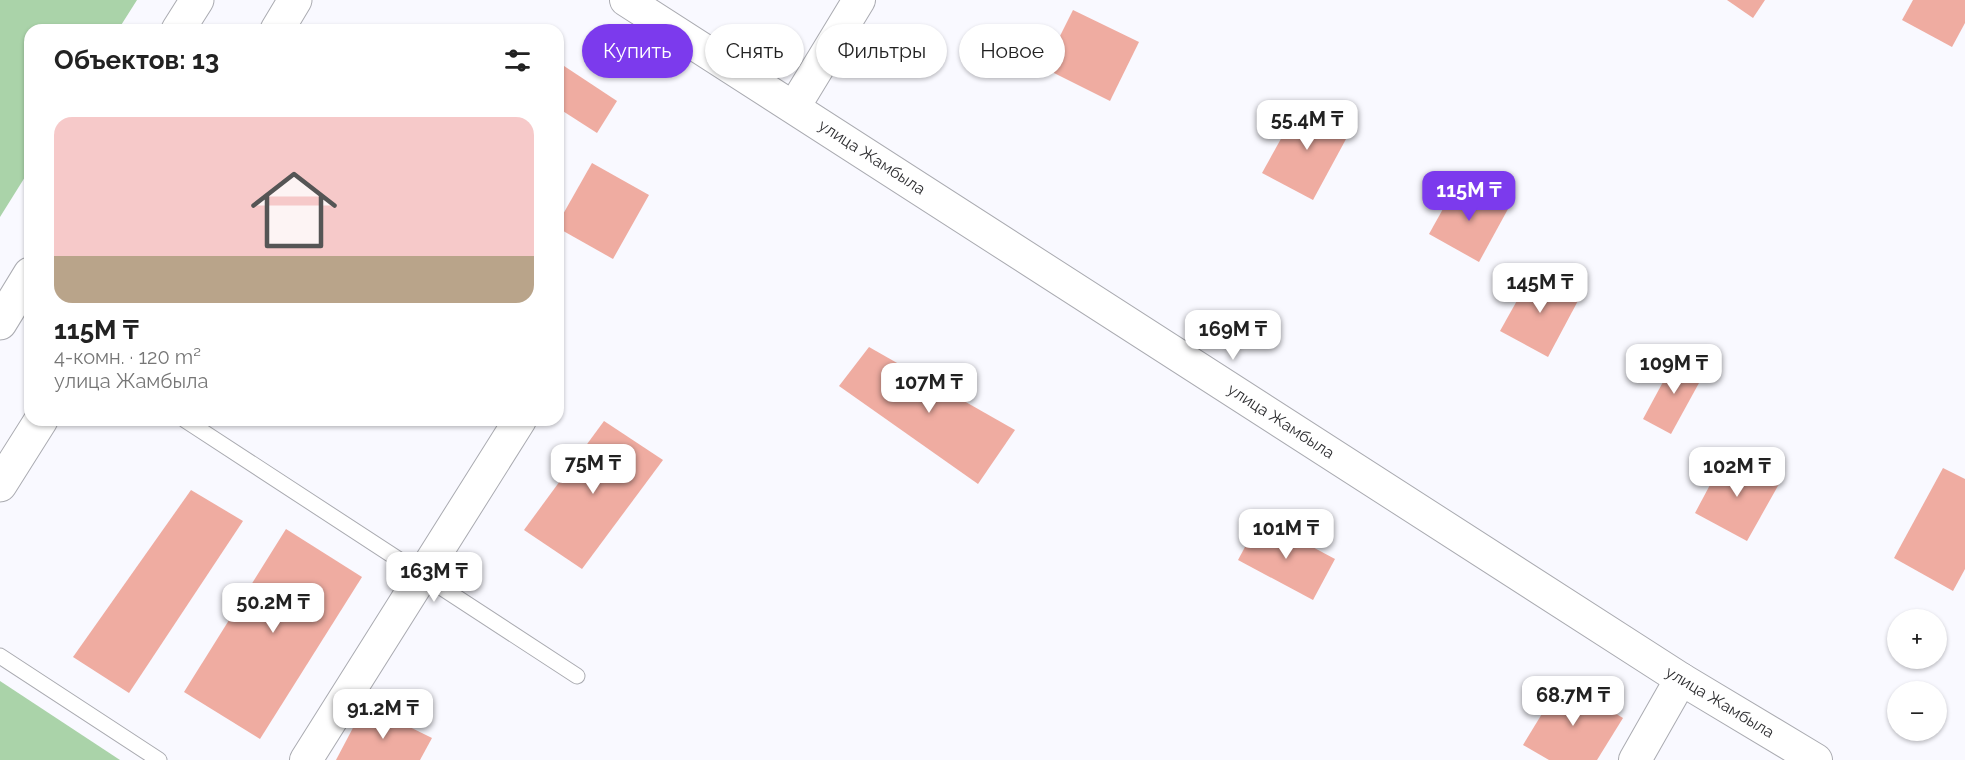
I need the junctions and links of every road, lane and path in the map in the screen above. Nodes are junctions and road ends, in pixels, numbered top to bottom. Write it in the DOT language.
graph roads {
  1 [pos="196,0"];
  2 [pos="295,0"];
  3 [pos="626,0"];
  4 [pos="859,0"];
  5 [pos="182,24"];
  6 [pos="281,24"];
  7 [pos="794,107"];
  8 [pos="24,284"];
  9 [pos="0,323"];
  10 [pos="37,426"];
  11 [pos="194,426"];
  12 [pos="516,426"];
  13 [pos="0,485"];
  14 [pos="423,575"];
  15 [pos="0,656"];
  16 [pos="577,676"];
  17 [pos="1681,679"];
  18 [pos="159,760"];
  19 [pos="306,760"];
  20 [pos="1635,760"];
  21 [pos="1816,760"];
  1 -- 5 [label="main road"];
  2 -- 6 [label="main road"];
  3 -- 7 [label="street, улица Жамбыла"];
  4 -- 7 [label="street"];
  7 -- 17 [label="street, улица Жамбыла"];
  8 -- 9 [label="main road"];
  10 -- 13 [label="main road"];
  11 -- 14 [label="lane"];
  12 -- 14 [label="street"];
  14 -- 16 [label="lane"];
  14 -- 19 [label="street"];
  15 -- 18 [label="lane"];
  17 -- 20 [label="street"];
  17 -- 21 [label="street, улица Жамбыла"];
}
